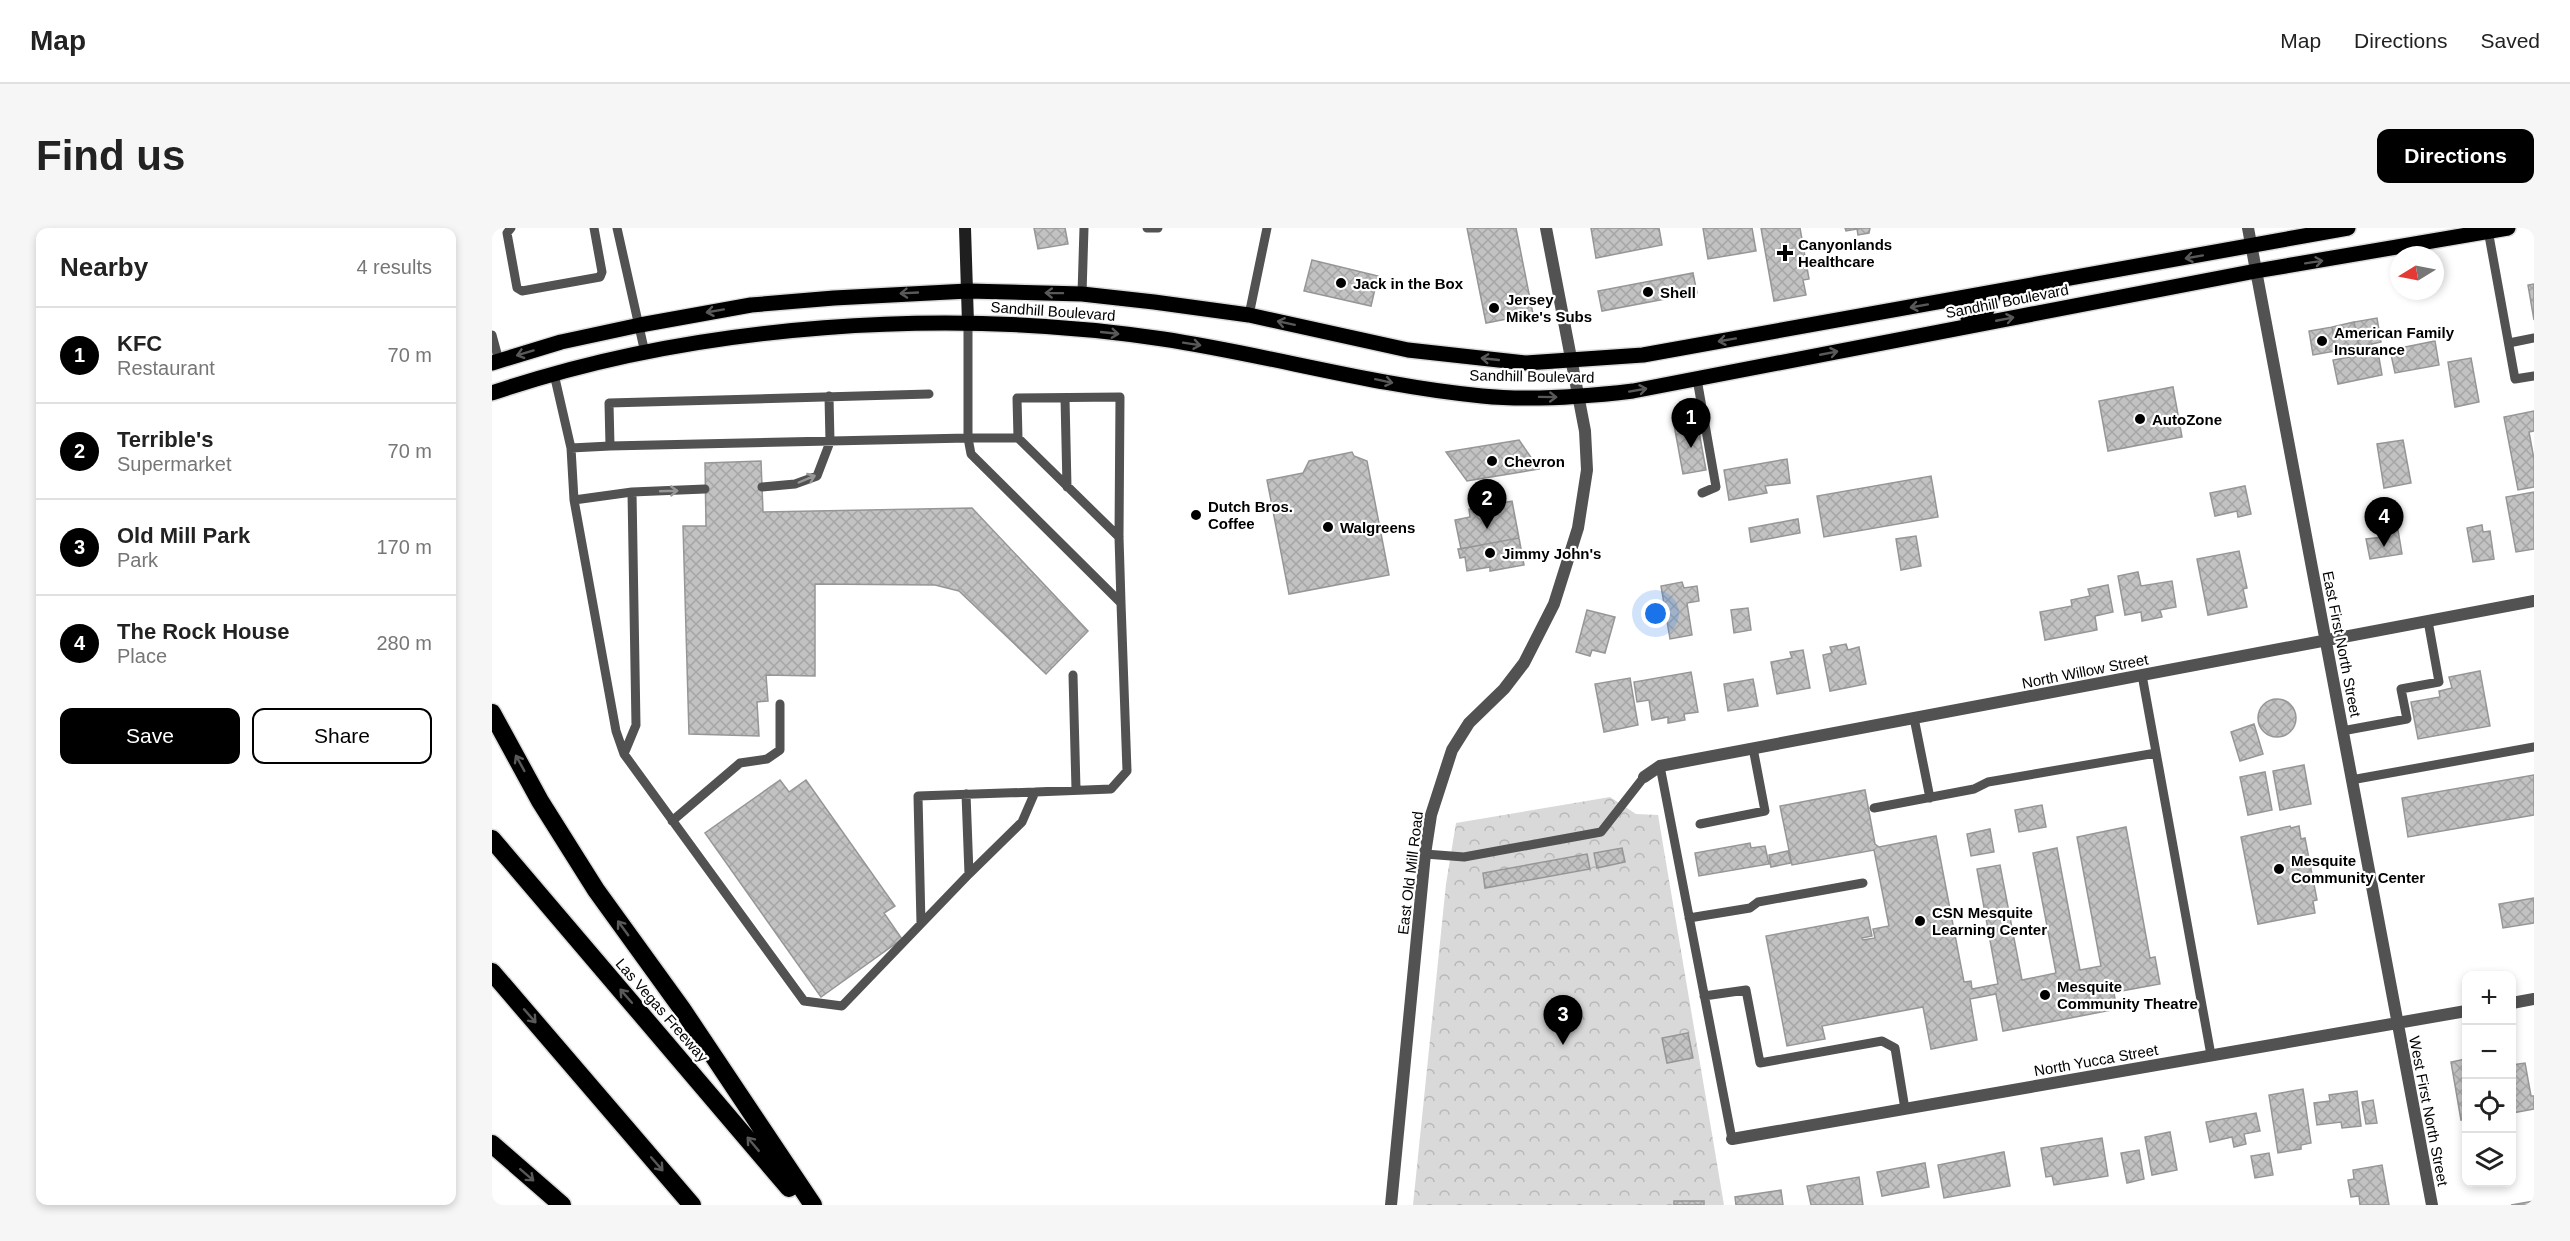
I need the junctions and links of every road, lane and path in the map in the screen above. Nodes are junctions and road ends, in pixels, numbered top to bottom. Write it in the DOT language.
graph roads {
  1 [pos="511,228"];
  2 [pos="594,228"];
  3 [pos="617,228"];
  4 [pos="965,228"];
  5 [pos="1083,228"];
  6 [pos="1147,228"];
  7 [pos="1158,228"];
  8 [pos="1267,228"];
  9 [pos="1546,228"];
  10 [pos="2248,228"];
  11 [pos="2349,228"];
  12 [pos="2508,228"];
  13 [pos="2492,229"];
  14 [pos="2251,247"];
  15 [pos="2256,271"];
  16 [pos="968,291"];
  17 [pos="1995,292"];
  18 [pos="1083,294"];
  19 [pos="1249,315"];
  20 [pos="968,323"];
  21 [pos="640,325"];
  22 [pos="492,335"];
  23 [pos="2534,338"];
  24 [pos="2509,343"];
  25 [pos="1865,346"];
  26 [pos="645,353"];
  27 [pos="1570,360"];
  28 [pos="496,362"];
  29 [pos="554,374"];
  30 [pos="2534,376"];
  31 [pos="1697,379"];
  32 [pos="499,390"];
  33 [pos="929,394"];
  34 [pos="829,396"];
  35 [pos="1580,397"];
  36 [pos="1065,398"];
  37 [pos="968,438"];
  38 [pos="1018,438"];
  39 [pos="830,442"];
  40 [pos="610,446"];
  41 [pos="571,448"];
  42 [pos="762,487"];
  43 [pos="1067,487"];
  44 [pos="705,489"];
  45 [pos="632,492"];
  46 [pos="1702,493"];
  47 [pos="574,500"];
  48 [pos="1119,537"];
  49 [pos="2534,601"];
  50 [pos="1121,603"];
  51 [pos="2428,621"];
  52 [pos="2326,640"];
  53 [pos="1073,675"];
  54 [pos="2142,675"];
  55 [pos="780,704"];
  56 [pos="492,713"];
  57 [pos="1914,718"];
  58 [pos="2342,731"];
  59 [pos="2534,747"];
  60 [pos="1753,748"];
  61 [pos="2156,753"];
  62 [pos="624,754"];
  63 [pos="1660,766"];
  64 [pos="1644,777"];
  65 [pos="2351,780"];
  66 [pos="1076,789"];
  67 [pos="1035,792"];
  68 [pos="966,794"];
  69 [pos="1930,798"];
  70 [pos="1874,808"];
  71 [pos="672,821"];
  72 [pos="1700,824"];
  73 [pos="492,839"];
  74 [pos="1425,854"];
  75 [pos="969,874"];
  76 [pos="1863,883"];
  77 [pos="1689,918"];
  78 [pos="921,924"];
  79 [pos="492,972"];
  80 [pos="1704,996"];
  81 [pos="2534,999"];
  82 [pos="2516,1002"];
  83 [pos="2462,1012"];
  84 [pos="2396,1023"];
  85 [pos="2211,1055"];
  86 [pos="1905,1109"];
  87 [pos="1732,1139"];
  88 [pos="492,1144"];
  89 [pos="562,1205"];
  90 [pos="692,1205"];
  91 [pos="804,1205"];
  92 [pos="813,1205"];
  93 [pos="1391,1205"];
  94 [pos="2432,1205"];
  1 -- 2 [label="lane"];
  3 -- 21 [label="lane"];
  4 -- 16 [label="main road"];
  5 -- 18 [label="lane"];
  6 -- 7 [label="lane"];
  8 -- 19 [label="lane"];
  9 -- 27 [label="street, East Old Mill Road"];
  10 -- 14 [label="street"];
  11 -- 14 [label="main road, Sandhill Boulevard"];
  12 -- 13 [label="main road, Sandhill Boulevard"];
  15 -- 13 [label="main road, Sandhill Boulevard, one-way"];
  13 -- 24 [label="lane"];
  14 -- 15 [label="street, East First North Street"];
  14 -- 17 [label="main road, Sandhill Boulevard, one-way"];
  25 -- 15 [label="main road, Sandhill Boulevard, one-way"];
  15 -- 52 [label="street, East First North Street"];
  18 -- 16 [label="main road, Sandhill Boulevard, one-way"];
  16 -- 20 [label="main road"];
  16 -- 21 [label="main road, Sandhill Boulevard, one-way"];
  17 -- 25 [label="main road"];
  17 -- 27 [label="main road, Sandhill Boulevard, one-way"];
  18 -- 19 [label="main road, Sandhill Boulevard"];
  27 -- 19 [label="main road, Sandhill Boulevard, one-way"];
  20 -- 26 [label="main road, Sandhill Boulevard"];
  20 -- 35 [label="main road, Sandhill Boulevard, one-way"];
  20 -- 37 [label="lane"];
  21 -- 26 [label="lane"];
  21 -- 28 [label="main road, Sandhill Boulevard, one-way"];
  22 -- 28 [label="lane"];
  23 -- 24 [label="lane"];
  24 -- 30 [label="lane"];
  31 -- 25 [label="main road, Sandhill Boulevard, one-way"];
  26 -- 29 [label="main road, Sandhill Boulevard"];
  27 -- 35 [label="street, East Old Mill Road"];
  28 -- 32 [label="main road"];
  29 -- 32 [label="main road, Sandhill Boulevard"];
  29 -- 41 [label="lane"];
  35 -- 31 [label="main road, Sandhill Boulevard, one-way"];
  31 -- 46 [label="lane"];
  33 -- 34 [label="lane"];
  34 -- 39 [label="lane"];
  34 -- 40 [label="lane"];
  35 -- 74 [label="street, East Old Mill Road"];
  36 -- 38 [label="lane"];
  36 -- 43 [label="lane"];
  36 -- 48 [label="lane"];
  37 -- 38 [label="lane"];
  37 -- 39 [label="lane"];
  37 -- 50 [label="lane"];
  38 -- 43 [label="lane"];
  39 -- 40 [label="lane"];
  42 -- 39 [label="lane, one-way"];
  40 -- 41 [label="lane"];
  41 -- 47 [label="lane"];
  43 -- 48 [label="lane"];
  45 -- 44 [label="lane, one-way"];
  45 -- 47 [label="lane"];
  45 -- 62 [label="lane"];
  47 -- 62 [label="lane"];
  48 -- 50 [label="lane"];
  49 -- 51 [label="street, North Willow Street"];
  50 -- 66 [label="lane"];
  51 -- 52 [label="street, North Willow Street"];
  51 -- 58 [label="lane"];
  52 -- 54 [label="street, North Willow Street"];
  52 -- 58 [label="street, East First North Street"];
  53 -- 66 [label="lane"];
  54 -- 57 [label="street, North Willow Street"];
  54 -- 61 [label="lane"];
  55 -- 71 [label="lane"];
  92 -- 56 [label="highway, one-way"];
  57 -- 60 [label="street, North Willow Street"];
  57 -- 69 [label="lane"];
  58 -- 65 [label="street, East First North Street"];
  59 -- 65 [label="lane"];
  60 -- 63 [label="street, North Willow Street"];
  60 -- 72 [label="lane"];
  61 -- 69 [label="lane"];
  61 -- 85 [label="lane"];
  62 -- 71 [label="lane"];
  63 -- 64 [label="street, North Willow Street"];
  63 -- 77 [label="lane"];
  64 -- 74 [label="lane"];
  65 -- 84 [label="street, East First North Street"];
  66 -- 67 [label="lane"];
  67 -- 68 [label="lane"];
  67 -- 75 [label="lane"];
  68 -- 75 [label="lane"];
  68 -- 78 [label="lane"];
  69 -- 70 [label="lane"];
  71 -- 78 [label="lane"];
  91 -- 73 [label="highway, Las Vegas Freeway, one-way"];
  74 -- 93 [label="street, East Old Mill Road"];
  75 -- 78 [label="lane"];
  76 -- 77 [label="lane"];
  77 -- 80 [label="lane"];
  79 -- 90 [label="highway, one-way"];
  80 -- 86 [label="lane"];
  80 -- 87 [label="lane"];
  81 -- 82 [label="street"];
  83 -- 84 [label="street, North Yucca Street"];
  84 -- 85 [label="street, North Yucca Street"];
  84 -- 94 [label="street, West First North Street"];
  85 -- 86 [label="street, North Yucca Street"];
  86 -- 87 [label="street, North Yucca Street"];
  88 -- 89 [label="highway, one-way"];
}
